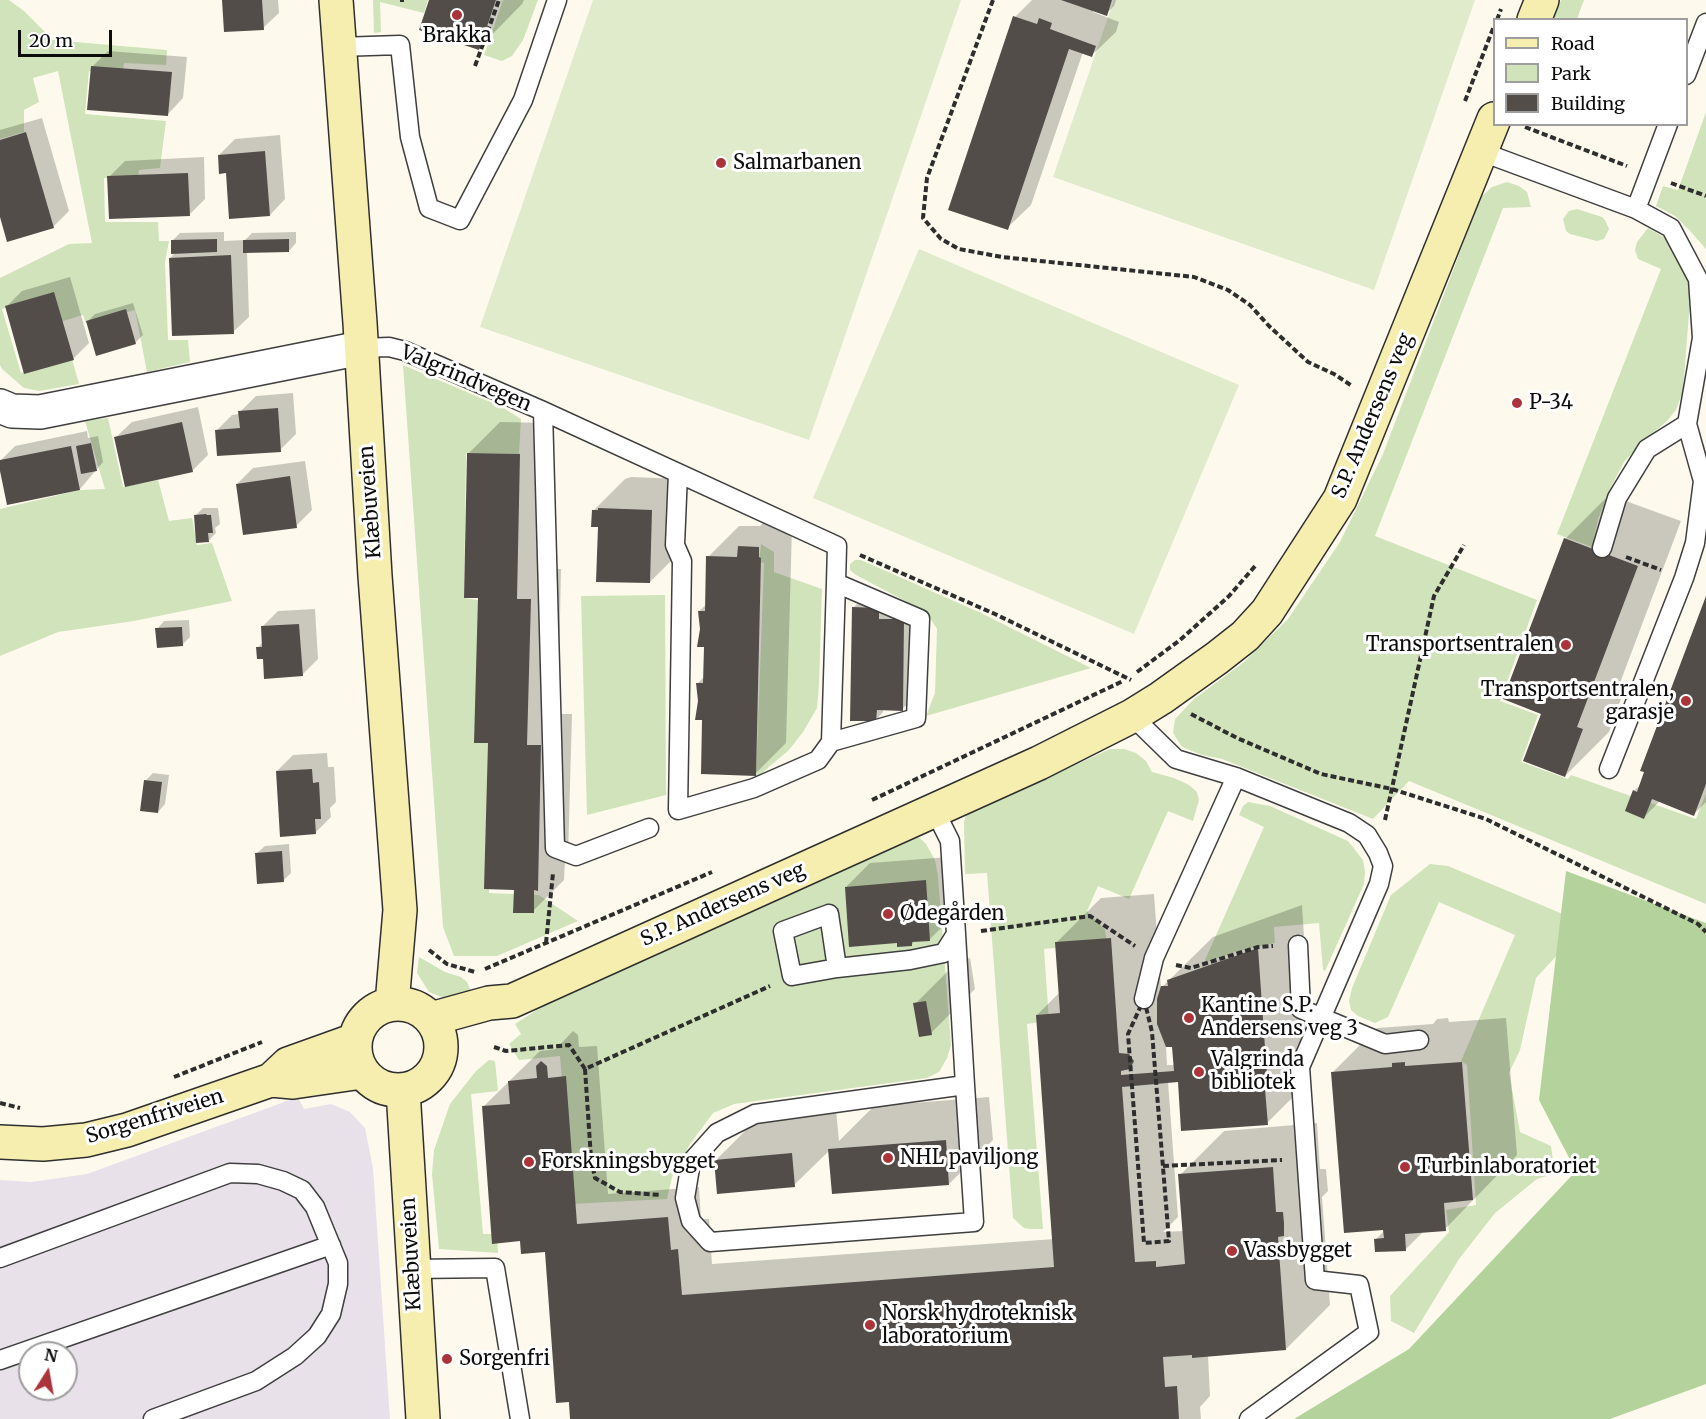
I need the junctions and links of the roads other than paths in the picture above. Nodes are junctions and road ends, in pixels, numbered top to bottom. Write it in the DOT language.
graph roads {
  1 [pos="336,0"];
  2 [pos="557,0"];
  3 [pos="1542,0"];
  4 [pos="1535,18"];
  5 [pos="1706,23"];
  6 [pos="339,47"];
  7 [pos="1688,70"];
  8 [pos="1493,123"];
  9 [pos="1662,126"];
  10 [pos="1482,152"];
  11 [pos="1636,209"];
  12 [pos="1702,282"];
  13 [pos="1704,342"];
  14 [pos="361,348"];
  15 [pos="0,406"];
  16 [pos="543,411"];
  17 [pos="1687,424"];
  18 [pos="678,473"];
  19 [pos="1602,548"];
  20 [pos="836,583"];
  21 [pos="1132,716"];
  22 [pos="831,742"];
  23 [pos="1609,769"];
  24 [pos="1236,777"];
  25 [pos="935,811"];
  26 [pos="649,828"];
  27 [pos="956,934"];
  28 [pos="1298,945"];
  29 [pos="837,968"];
  30 [pos="1144,999"];
  31 [pos="392,1004"];
  32 [pos="1320,1018"];
  33 [pos="436,1033"];
  34 [pos="355,1040"];
  35 [pos="1419,1040"];
  36 [pos="362,1072"];
  37 [pos="271,1080"];
  38 [pos="965,1084"];
  39 [pos="403,1090"];
  40 [pos="0,1142"];
  41 [pos="330,1245"];
  42 [pos="0,1258"];
  43 [pos="412,1269"];
  44 [pos="0,1360"];
  45 [pos="153,1419"];
  46 [pos="423,1419"];
  47 [pos="520,1419"];
  48 [pos="1249,1419"];
  1 -- 6 [label="street, Klæbuveien"];
  2 -- 6 [label="lane"];
  3 -- 4 [label="street"];
  5 -- 7 [label="lane"];
  6 -- 14 [label="street, Klæbuveien"];
  8 -- 10 [label="street, S.P. Andersens veg"];
  9 -- 11 [label="lane"];
  10 -- 11 [label="lane"];
  10 -- 21 [label="street, S.P. Andersens veg"];
  11 -- 12 [label="lane"];
  12 -- 13 [label="lane"];
  13 -- 17 [label="lane"];
  14 -- 15 [label="street, Valgrindvegen"];
  14 -- 16 [label="lane, Valgrindvegen"];
  14 -- 31 [label="street, Klæbuveien"];
  16 -- 18 [label="lane, Valgrindvegen"];
  16 -- 26 [label="lane"];
  17 -- 19 [label="lane"];
  17 -- 23 [label="lane"];
  18 -- 20 [label="lane, Valgrindvegen"];
  18 -- 22 [label="lane"];
  20 -- 22 [label="lane"];
  20 -- 22 [label="lane"];
  21 -- 24 [label="lane"];
  21 -- 25 [label="street, S.P. Andersens veg"];
  24 -- 30 [label="lane"];
  24 -- 32 [label="lane"];
  25 -- 27 [label="lane"];
  25 -- 33 [label="street, S.P. Andersens veg"];
  27 -- 29 [label="lane"];
  27 -- 38 [label="lane"];
  28 -- 32 [label="lane"];
  29 -- 29 [label="lane"];
  31 -- 33 [label="street"];
  31 -- 34 [label="street"];
  32 -- 35 [label="lane"];
  32 -- 48 [label="lane"];
  33 -- 39 [label="street"];
  34 -- 36 [label="street"];
  34 -- 37 [label="street, Sorgenfriveien"];
  36 -- 37 [label="street, Sorgenfriveien"];
  36 -- 39 [label="street"];
  37 -- 40 [label="street, Sorgenfriveien"];
  38 -- 38 [label="lane"];
  39 -- 43 [label="street, Klæbuveien"];
  41 -- 42 [label="lane"];
  41 -- 44 [label="lane"];
  41 -- 45 [label="lane"];
  43 -- 46 [label="street, Klæbuveien"];
  43 -- 47 [label="lane"];
}
